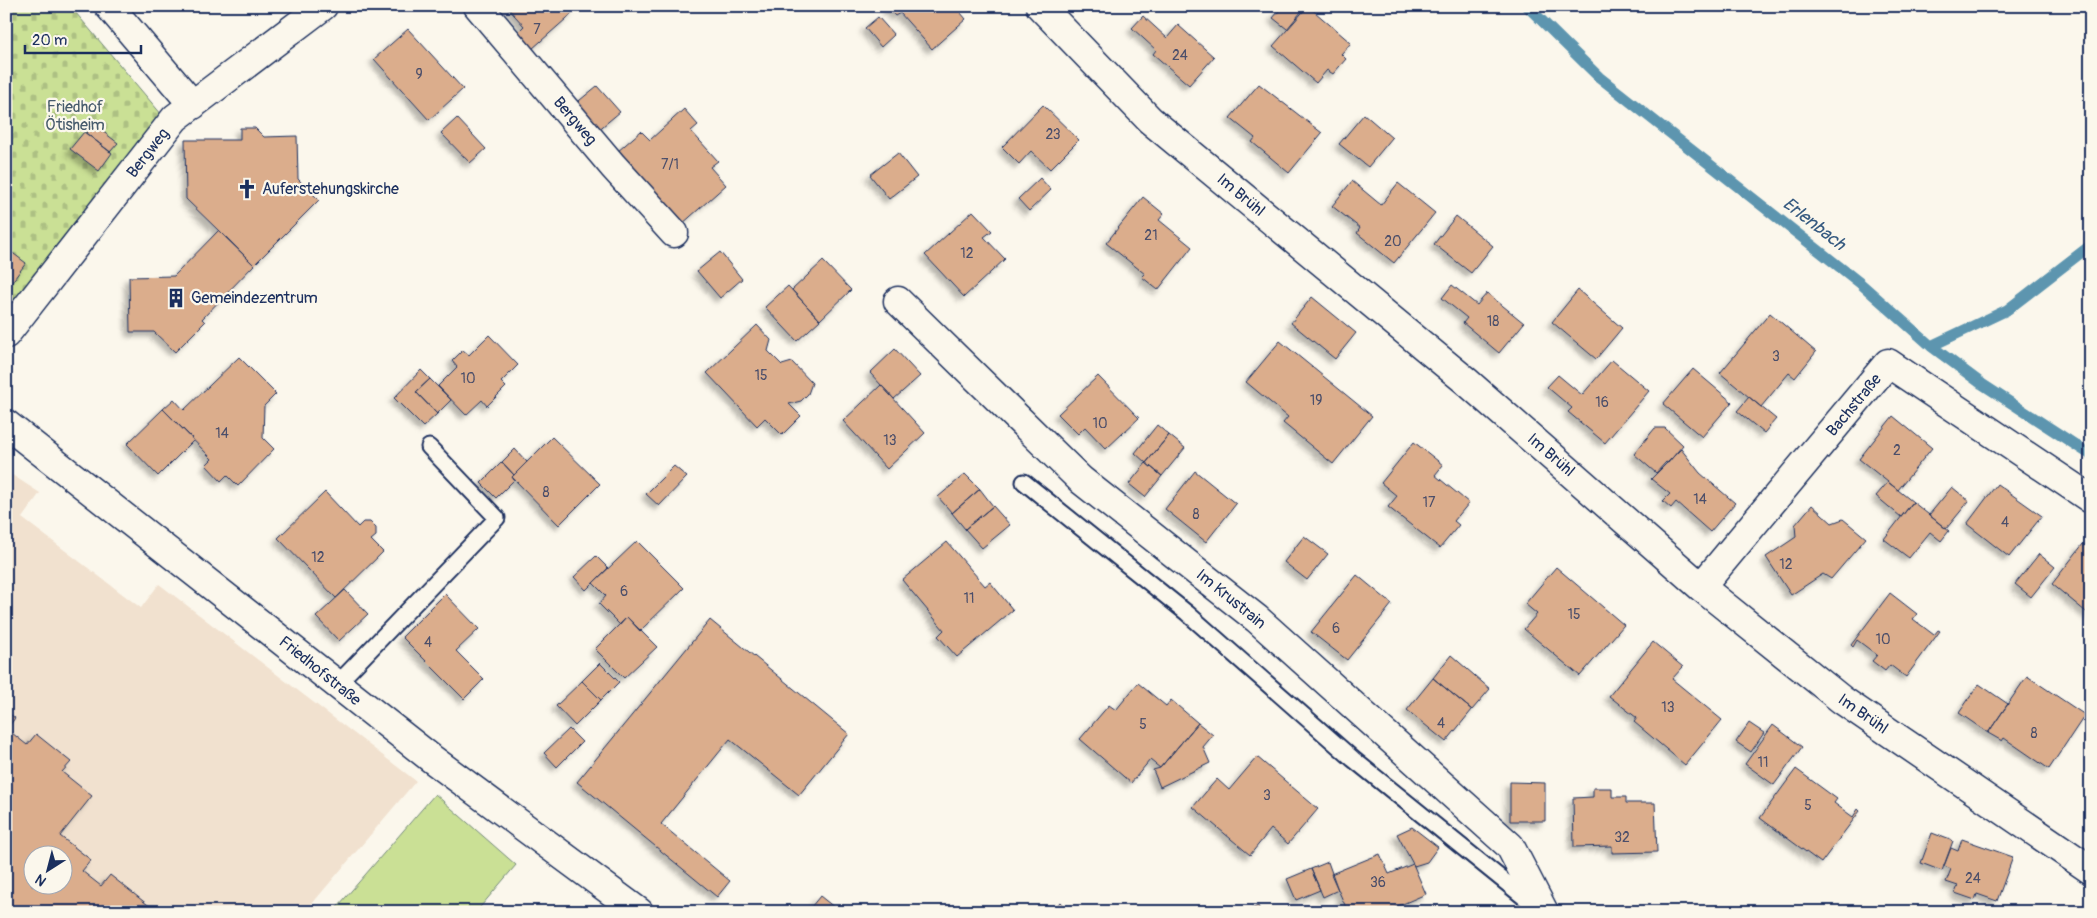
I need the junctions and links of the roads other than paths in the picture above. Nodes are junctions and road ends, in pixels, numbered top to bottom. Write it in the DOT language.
graph roads {
  1 [pos="109,6"];
  2 [pos="323,6"];
  3 [pos="478,6"];
  4 [pos="1040,6"];
  5 [pos="193,105"];
  6 [pos="674,233"];
  7 [pos="898,301"];
  8 [pos="6,334"];
  9 [pos="6,424"];
  10 [pos="429,447"];
  11 [pos="1024,482"];
  12 [pos="2091,499"];
  13 [pos="1701,587"];
  14 [pos="337,684"];
  15 [pos="2091,870"];
  16 [pos="639,912"];
  17 [pos="1543,912"];
  1 -- 5 [label="street"];
  2 -- 5 [label="street, Bergweg"];
  3 -- 6 [label="street, Bergweg"];
  4 -- 13 [label="street, Im Brühl"];
  5 -- 8 [label="street, Bergweg"];
  7 -- 17 [label="street, Im Krustrain"];
  9 -- 14 [label="street, Friedhofstraße"];
  10 -- 14 [label="lane"];
  11 -- 17 [label="lane"];
  12 -- 13 [label="street, Bachstraße"];
  13 -- 15 [label="street, Im Brühl"];
  14 -- 16 [label="street, Friedhofstraße"];
}
